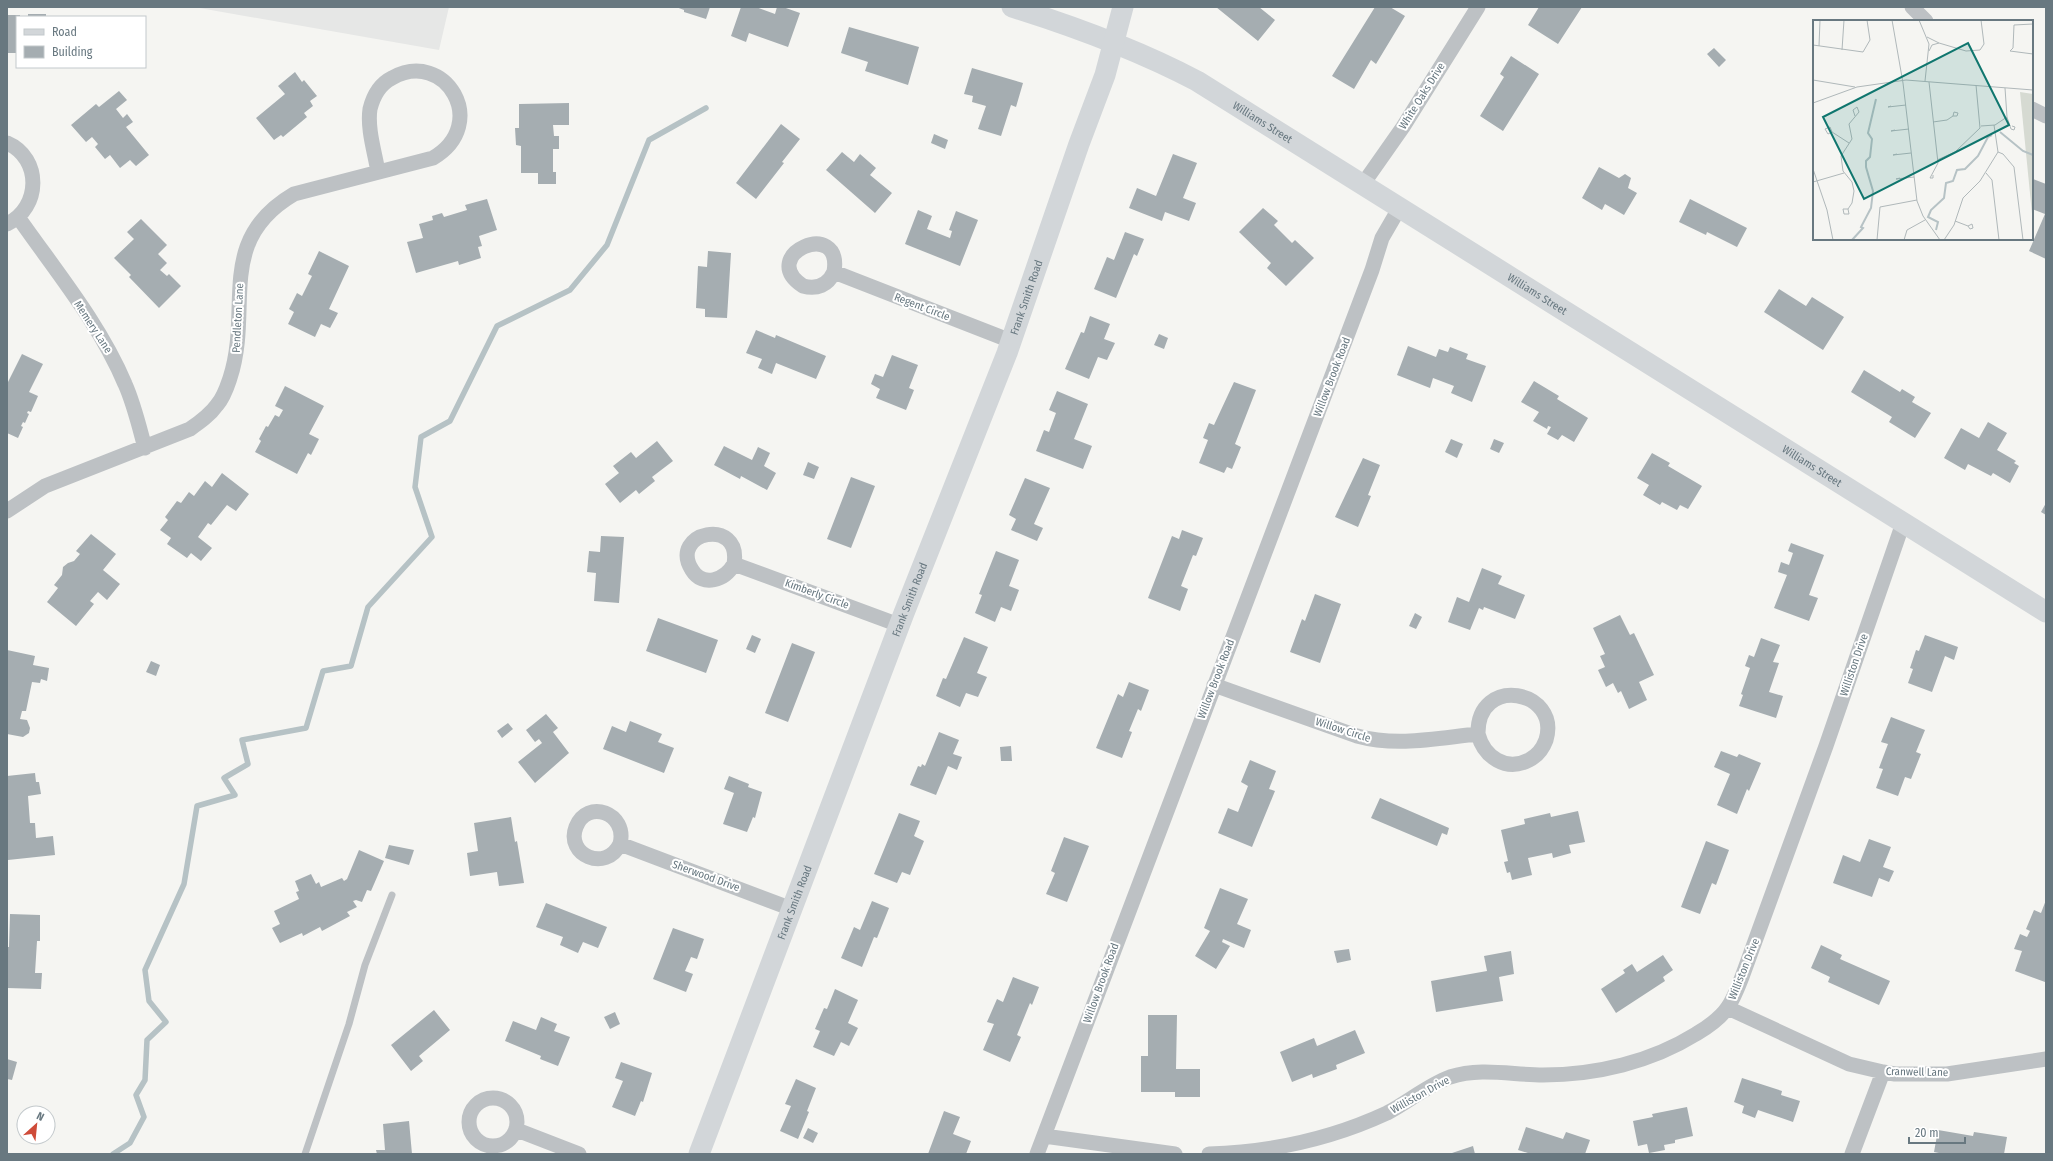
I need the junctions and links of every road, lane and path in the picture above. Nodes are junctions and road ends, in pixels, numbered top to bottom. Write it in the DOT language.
graph roads {
  1 [pos="1012,7"];
  2 [pos="1123,7"];
  3 [pos="1478,7"];
  4 [pos="1912,7"];
  5 [pos="1034,10"];
  6 [pos="1925,20"];
  7 [pos="1114,43"];
  8 [pos="2033,110"];
  9 [pos="2046,116"];
  10 [pos="7,143"];
  11 [pos="378,172"];
  12 [pos="1363,184"];
  13 [pos="1400,208"];
  14 [pos="12,220"];
  15 [pos="834,272"];
  16 [pos="1011,341"];
  17 [pos="145,448"];
  18 [pos="7,510"];
  19 [pos="1903,523"];
  20 [pos="734,564"];
  21 [pos="2046,612"];
  22 [pos="899,625"];
  23 [pos="1214,685"];
  24 [pos="1478,734"];
  25 [pos="620,844"];
  26 [pos="392,895"];
  27 [pos="792,909"];
  28 [pos="1728,1008"];
  29 [pos="2046,1060"];
  30 [pos="1883,1072"];
  31 [pos="517,1130"];
  32 [pos="1044,1136"];
  33 [pos="305,1154"];
  34 [pos="579,1154"];
  35 [pos="699,1154"];
  36 [pos="1037,1154"];
  37 [pos="1175,1154"];
  38 [pos="1209,1154"];
  39 [pos="1852,1154"];
  1 -- 5 [label="street, Williams Street"];
  2 -- 7 [label="street, Frank Smith Road"];
  3 -- 12 [label="street, White Oaks Drive"];
  4 -- 6 [label="street"];
  5 -- 7 [label="street, Williams Street"];
  7 -- 12 [label="street, Williams Street"];
  7 -- 16 [label="street, Frank Smith Road"];
  8 -- 9 [label="street"];
  10 -- 14 [label="street, Memery Lane"];
  11 -- 11 [label="street, Pendleton Lane"];
  11 -- 17 [label="street, Pendleton Lane"];
  12 -- 13 [label="street, Williams Street"];
  13 -- 19 [label="street, Williams Street"];
  13 -- 23 [label="street, Willow Brook Road"];
  14 -- 17 [label="street, Memery Lane"];
  15 -- 16 [label="street, Regent Circle"];
  16 -- 22 [label="street, Frank Smith Road"];
  17 -- 18 [label="street, Pendleton Lane"];
  19 -- 21 [label="street, Williams Street"];
  19 -- 28 [label="street, Williston Drive"];
  20 -- 22 [label="street, Kimberly Circle"];
  22 -- 27 [label="street, Frank Smith Road"];
  23 -- 24 [label="street, Willow Circle"];
  23 -- 32 [label="street, Willow Brook Road"];
  24 -- 24 [label="street"];
  25 -- 27 [label="street, Sherwood Drive"];
  26 -- 33 [label="lane"];
  27 -- 35 [label="street, Frank Smith Road"];
  28 -- 30 [label="street, Cranwell Lane"];
  28 -- 38 [label="street, Williston Drive"];
  29 -- 30 [label="street, Cranwell Lane"];
  30 -- 39 [label="street"];
  31 -- 34 [label="street"];
  32 -- 36 [label="street, Willow Brook Road"];
  32 -- 37 [label="street"];
}
